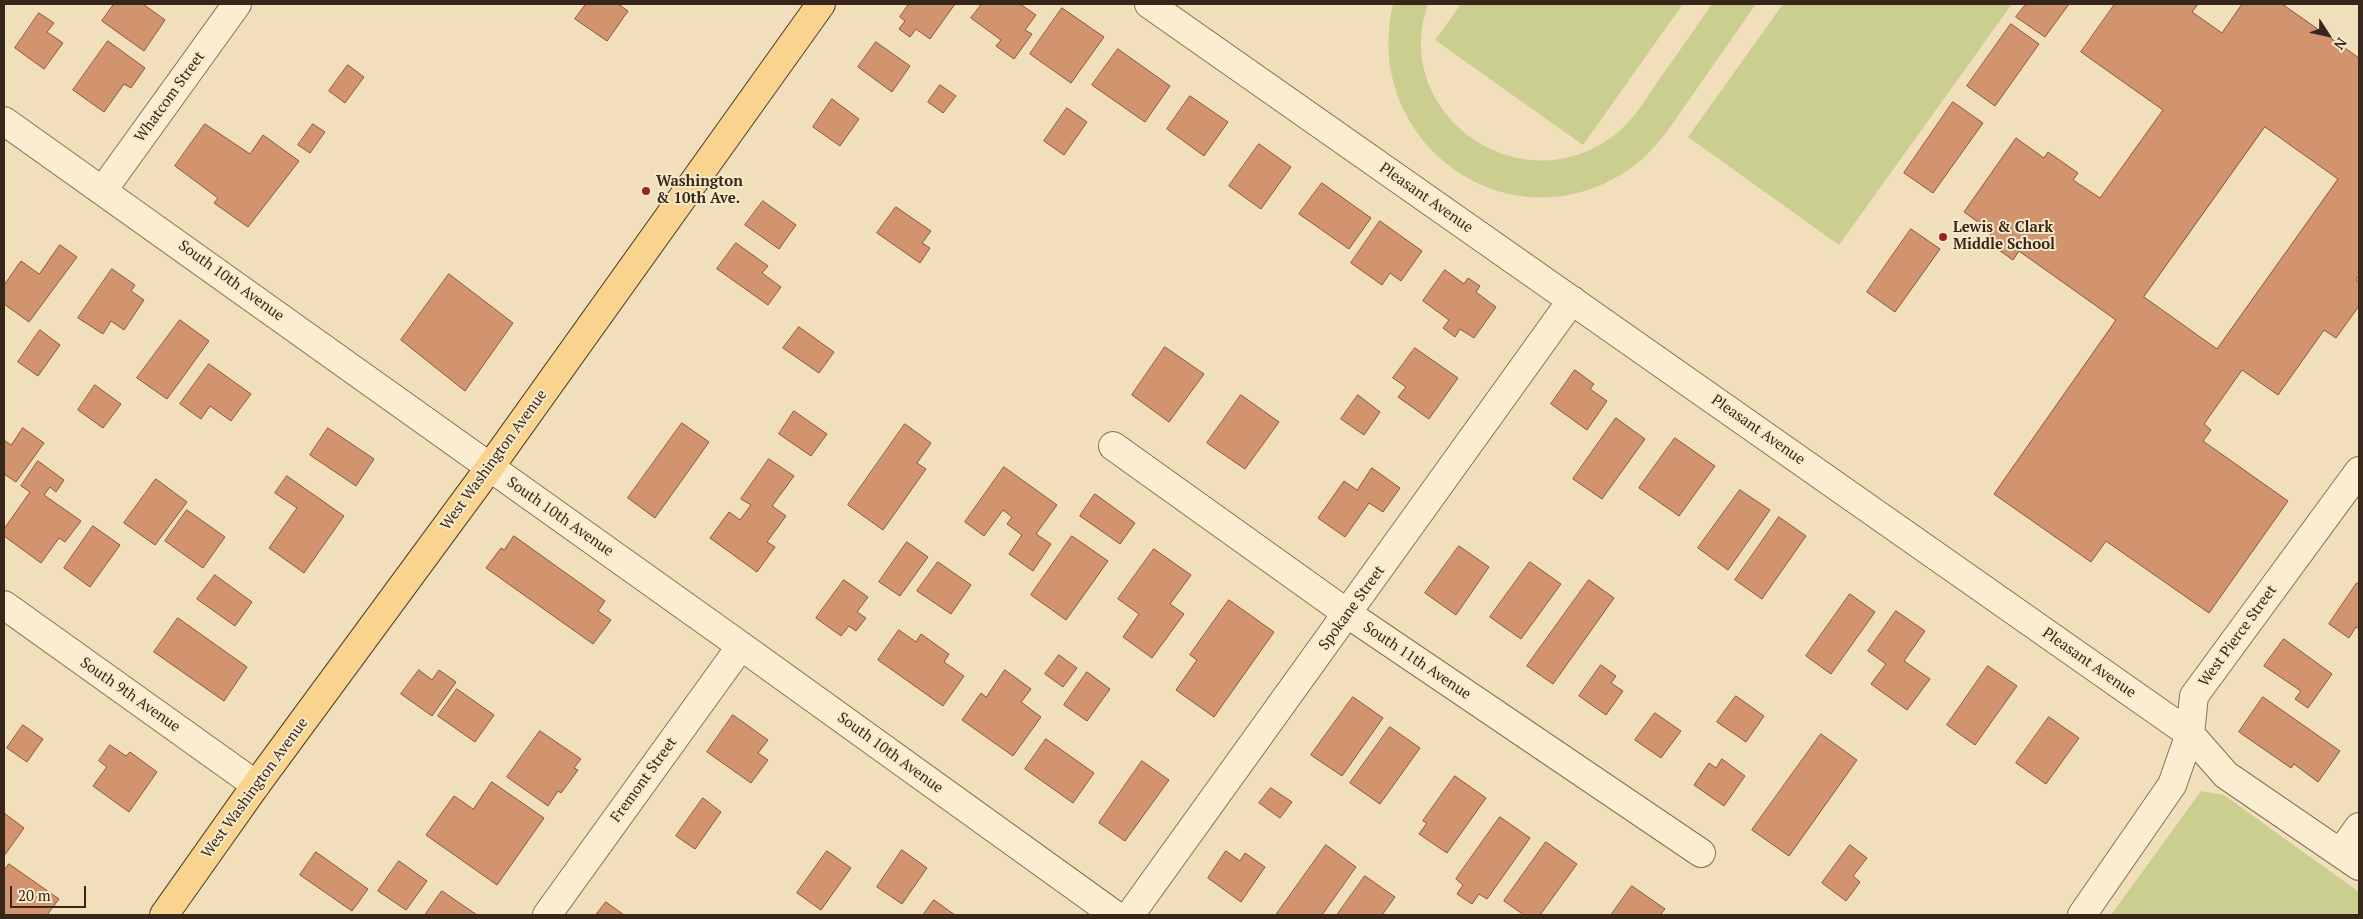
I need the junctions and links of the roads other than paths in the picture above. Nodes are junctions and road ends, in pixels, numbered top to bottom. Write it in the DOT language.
graph roads {
  1 [pos="236,4"];
  2 [pos="821,4"];
  3 [pos="1149,4"];
  4 [pos="4,121"];
  5 [pos="103,190"];
  6 [pos="1572,300"];
  7 [pos="1113,446"];
  8 [pos="490,467"];
  9 [pos="2359,471"];
  10 [pos="4,606"];
  11 [pos="1348,614"];
  12 [pos="741,646"];
  13 [pos="2190,734"];
  14 [pos="256,785"];
  15 [pos="2359,827"];
  16 [pos="1701,853"];
  17 [pos="2350,859"];
  18 [pos="164,915"];
  19 [pos="547,915"];
  20 [pos="1115,915"];
  21 [pos="1130,915"];
  22 [pos="2082,915"];
  1 -- 5 [label="street, Whatcom Street"];
  2 -- 8 [label="main road, West Washington Avenue"];
  3 -- 6 [label="street, Pleasant Avenue"];
  4 -- 5 [label="street, South 10th Avenue"];
  5 -- 8 [label="street, South 10th Avenue"];
  6 -- 11 [label="street, Spokane Street"];
  6 -- 13 [label="street, Pleasant Avenue"];
  7 -- 11 [label="street, South 11th Avenue"];
  8 -- 12 [label="street, South 10th Avenue"];
  8 -- 14 [label="main road, West Washington Avenue"];
  9 -- 13 [label="street, West Pierce Street"];
  10 -- 14 [label="street, South 9th Avenue"];
  11 -- 16 [label="street, South 11th Avenue"];
  11 -- 21 [label="street, Spokane Street"];
  12 -- 19 [label="street, Fremont Street"];
  12 -- 20 [label="street, South 10th Avenue"];
  13 -- 17 [label="street, Pleasant Avenue"];
  13 -- 22 [label="street, West Pierce Street"];
  14 -- 18 [label="main road, West Washington Avenue"];
  15 -- 17 [label="street"];
}
